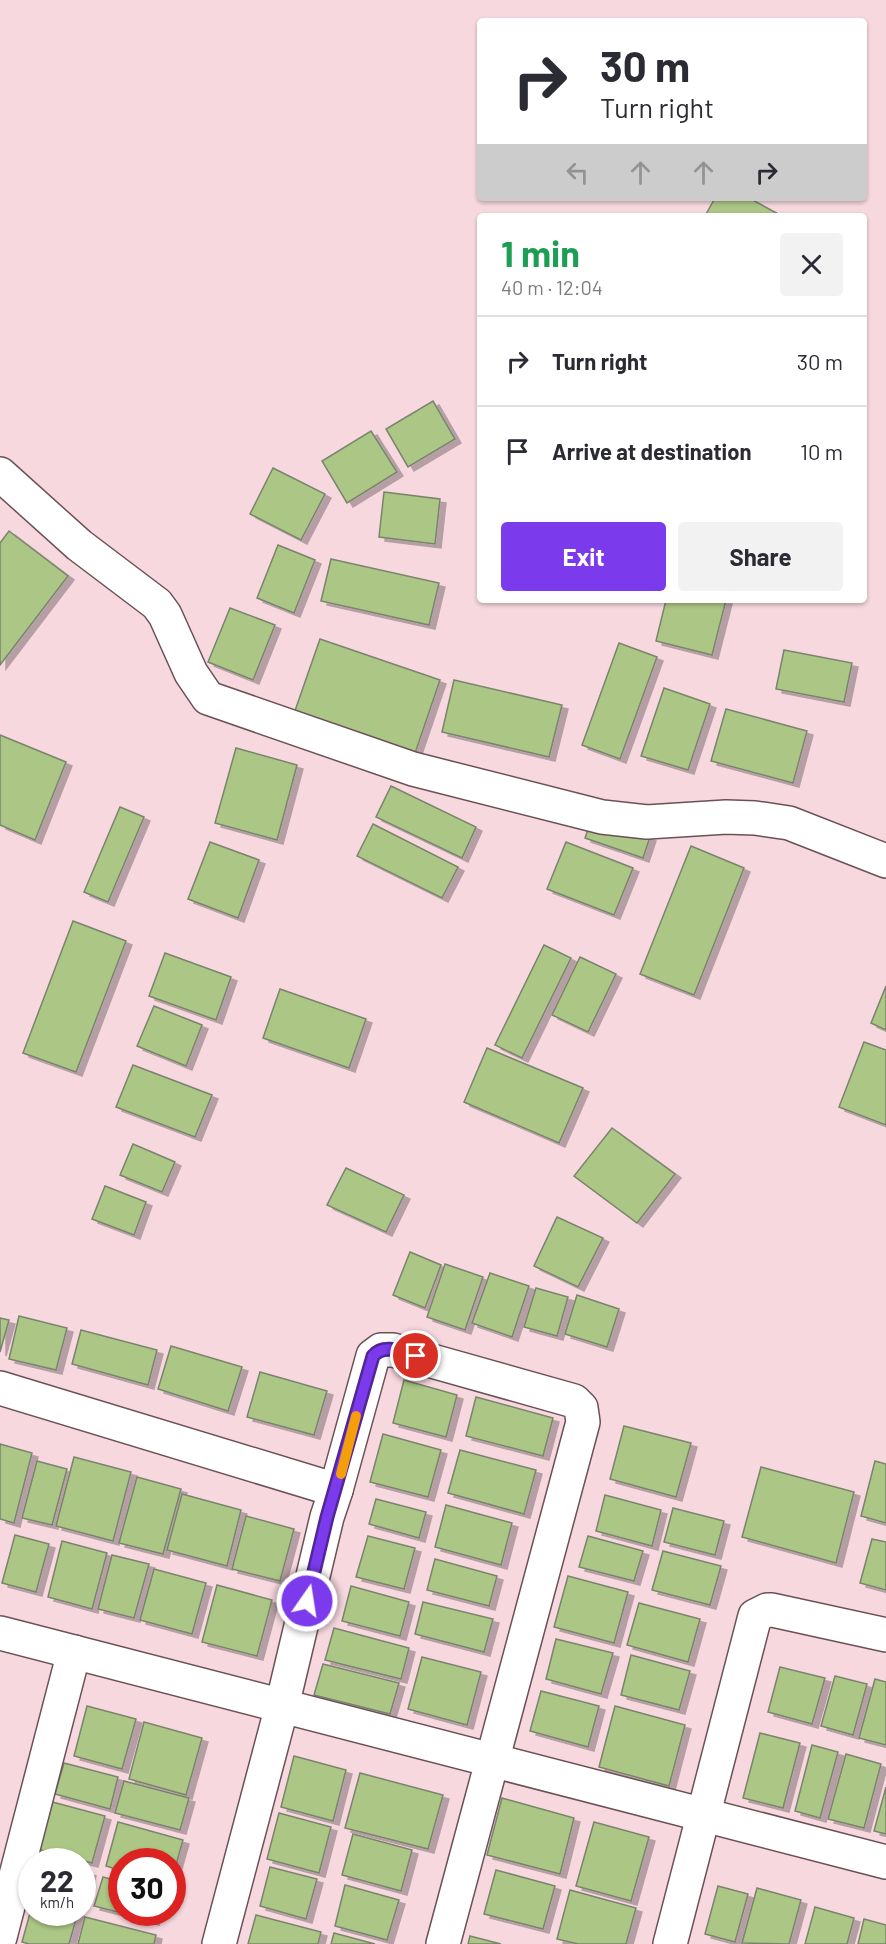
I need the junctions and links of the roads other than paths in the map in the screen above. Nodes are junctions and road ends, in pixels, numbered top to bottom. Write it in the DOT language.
graph roads {
  1 [pos="0,474"];
  2 [pos="886,861"];
  3 [pos="0,1388"];
  4 [pos="336,1490"];
  5 [pos="0,1633"];
  6 [pos="886,1635"];
  7 [pos="74,1652"];
  8 [pos="282,1706"];
  9 [pos="492,1759"];
  10 [pos="703,1814"];
  11 [pos="886,1862"];
  12 [pos="0,1936"];
  13 [pos="219,1944"];
  14 [pos="443,1944"];
  15 [pos="670,1944"];
  1 -- 2 [label="street"];
  3 -- 4 [label="street"];
  4 -- 8 [label="street"];
  4 -- 9 [label="street"];
  5 -- 7 [label="street"];
  6 -- 10 [label="street"];
  7 -- 8 [label="street"];
  7 -- 12 [label="street"];
  8 -- 9 [label="street"];
  8 -- 13 [label="street"];
  9 -- 10 [label="street"];
  9 -- 14 [label="street"];
  10 -- 11 [label="street"];
  10 -- 15 [label="street"];
}
